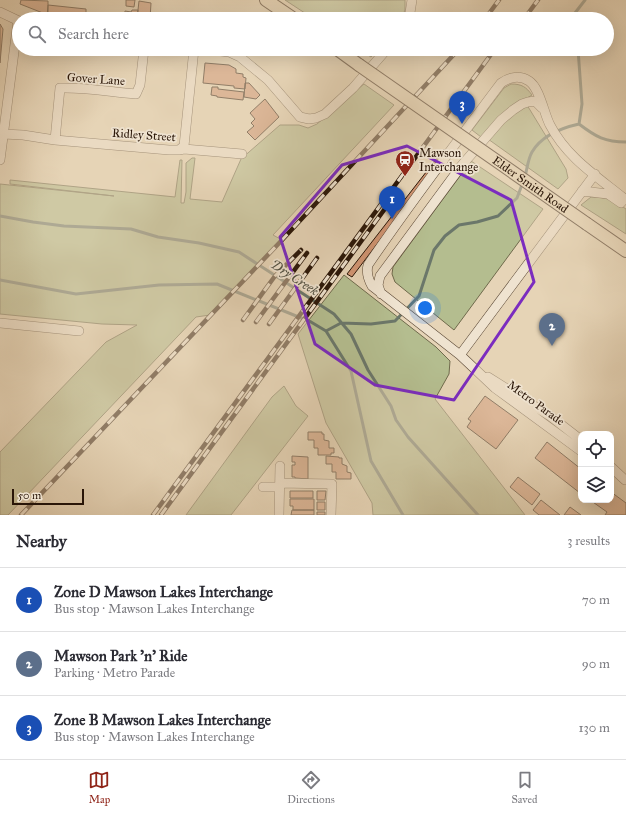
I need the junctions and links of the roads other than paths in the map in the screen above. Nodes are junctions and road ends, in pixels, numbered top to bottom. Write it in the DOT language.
graph roads {
  1 [pos="266,0"];
  2 [pos="412,0"];
  3 [pos="0,12"];
  4 [pos="284,12"];
  5 [pos="410,12"];
  6 [pos="12,18"];
  7 [pos="12,51"];
  8 [pos="143,56"];
  9 [pos="193,56"];
  10 [pos="238,56"];
  11 [pos="347,56"];
  12 [pos="381,56"];
  13 [pos="4,90"];
  14 [pos="542,108"];
  15 [pos="3,134"];
  16 [pos="55,140"];
  17 [pos="179,150"];
  18 [pos="242,154"];
  19 [pos="0,160"];
  20 [pos="594,174"];
  21 [pos="582,191"];
  22 [pos="626,200"];
  23 [pos="626,206"];
  24 [pos="626,251"];
  25 [pos="381,294"];
  26 [pos="0,323"];
  27 [pos="80,331"];
  28 [pos="460,355"];
  29 [pos="478,372"];
  30 [pos="578,438"];
  31 [pos="578,449"];
  32 [pos="280,466"];
  33 [pos="614,469"];
  34 [pos="614,473"];
  35 [pos="626,479"];
  36 [pos="280,485"];
  37 [pos="263,488"];
  38 [pos="279,515"];
  39 [pos="331,515"];
  1 -- 4 [label="main road"];
  2 -- 5 [label="street"];
  3 -- 6 [label="street"];
  7 -- 13 [label="street"];
  8 -- 16 [label="street, Gover Lane"];
  9 -- 17 [label="street, Ridley Street"];
  10 -- 12 [label="street"];
  11 -- 24 [label="main road, Elder Smith Road, bridge"];
  13 -- 15 [label="street"];
  14 -- 20 [label="street"];
  14 -- 25 [label="street"];
  14 -- 25 [label="street, Metro Parade"];
  15 -- 16 [label="street, Ridley Street"];
  15 -- 19 [label="street"];
  16 -- 17 [label="street, Ridley Street"];
  17 -- 18 [label="street"];
  20 -- 21 [label="street"];
  20 -- 22 [label="street"];
  21 -- 23 [label="street"];
  21 -- 28 [label="street"];
  25 -- 28 [label="street, Metro Parade"];
  26 -- 27 [label="street"];
  28 -- 29 [label="street, Metro Parade"];
  29 -- 30 [label="street, Metro Parade"];
  29 -- 31 [label="street, Metro Parade"];
  32 -- 36 [label="street"];
  33 -- 35 [label="street"];
  34 -- 35 [label="street"];
  36 -- 37 [label="street"];
  36 -- 38 [label="street"];
  36 -- 39 [label="street"];
}
